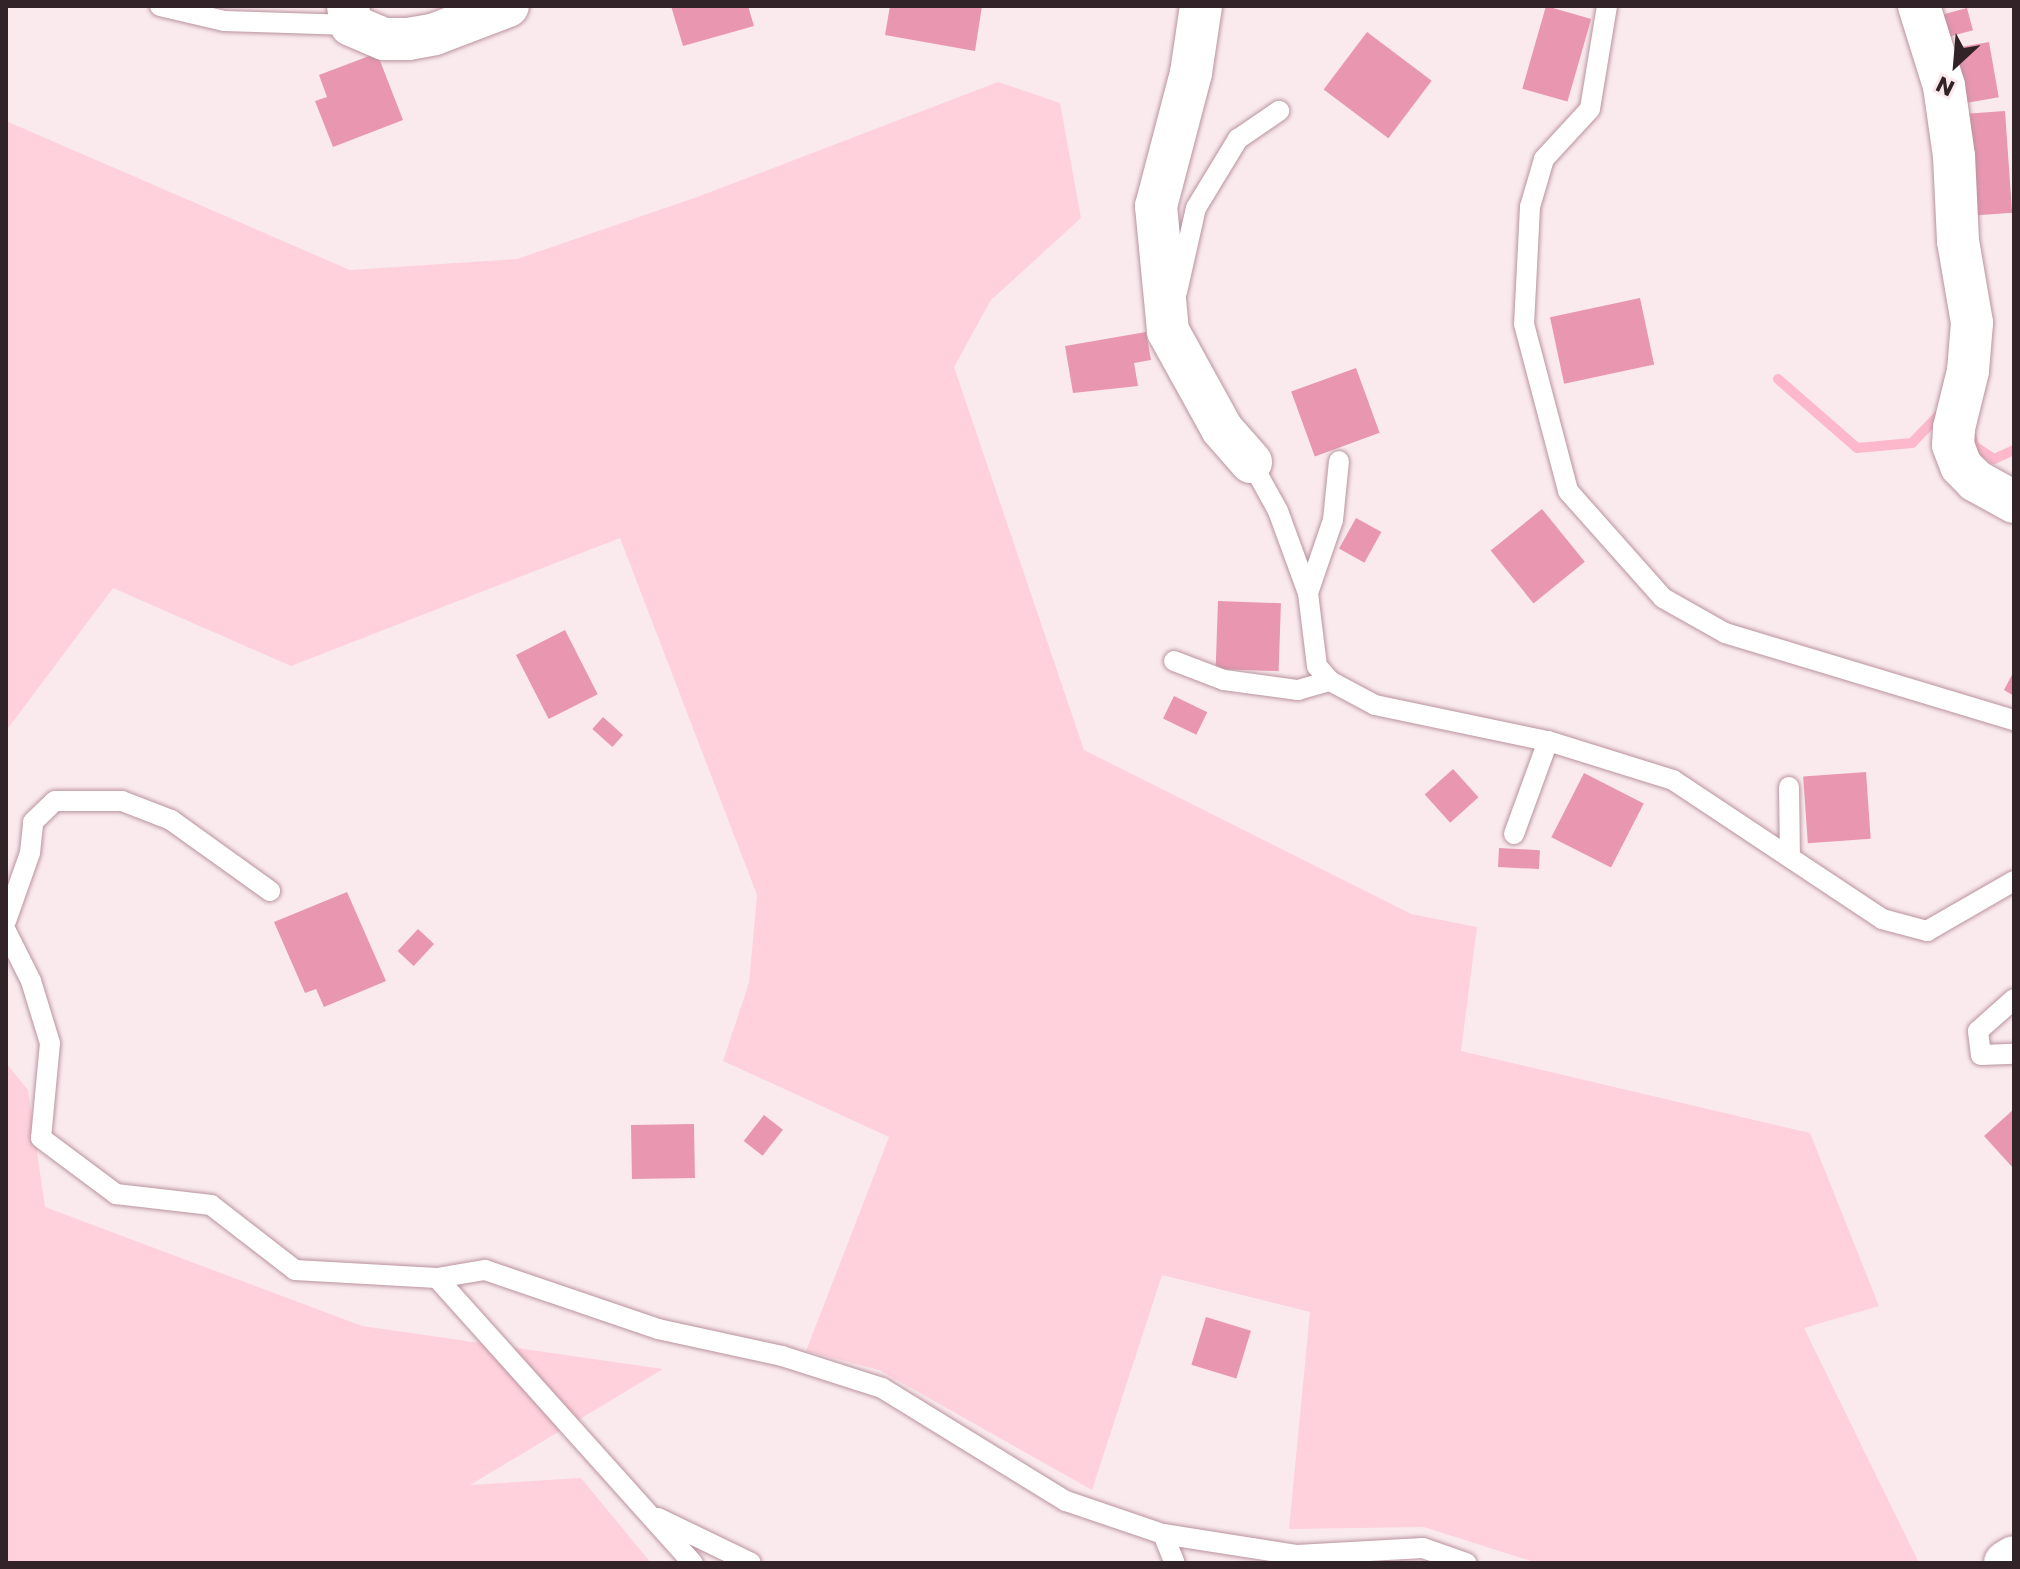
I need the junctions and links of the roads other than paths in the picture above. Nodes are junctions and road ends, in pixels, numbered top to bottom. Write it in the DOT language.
graph roads {
  1 [pos="160,6"];
  2 [pos="508,6"];
  3 [pos="1201,6"];
  4 [pos="1607,6"];
  5 [pos="1919,6"];
  6 [pos="350,15"];
  7 [pos="1279,111"];
  8 [pos="1168,331"];
  9 [pos="1339,461"];
  10 [pos="1251,462"];
  11 [pos="2014,502"];
  12 [pos="1308,593"];
  13 [pos="1174,661"];
  14 [pos="1330,681"];
  15 [pos="2014,720"];
  16 [pos="1548,741"];
  17 [pos="1789,787"];
  18 [pos="1514,834"];
  19 [pos="1790,856"];
  20 [pos="2014,881"];
  21 [pos="270,891"];
  22 [pos="6,921"];
  23 [pos="6,931"];
  24 [pos="2014,999"];
  25 [pos="2014,1054"];
  26 [pos="437,1278"];
  27 [pos="653,1515"];
  28 [pos="1163,1534"];
  29 [pos="2014,1558"];
  30 [pos="693,1563"];
  31 [pos="751,1563"];
  32 [pos="1175,1563"];
  33 [pos="1466,1563"];
  34 [pos="2006,1563"];
  1 -- 6 [label="lane"];
  2 -- 6 [label="street"];
  3 -- 8 [label="street"];
  4 -- 15 [label="lane"];
  5 -- 11 [label="street"];
  7 -- 8 [label="lane"];
  8 -- 10 [label="street"];
  9 -- 12 [label="lane"];
  10 -- 12 [label="lane"];
  12 -- 14 [label="lane"];
  13 -- 14 [label="lane"];
  14 -- 16 [label="lane"];
  16 -- 18 [label="lane"];
  16 -- 19 [label="lane"];
  17 -- 19 [label="lane"];
  19 -- 20 [label="lane"];
  21 -- 22 [label="lane"];
  23 -- 26 [label="lane"];
  24 -- 25 [label="lane"];
  26 -- 27 [label="lane"];
  26 -- 28 [label="lane"];
  27 -- 30 [label="lane"];
  27 -- 31 [label="lane"];
  28 -- 32 [label="lane"];
  28 -- 33 [label="lane"];
  29 -- 34 [label="street"];
}
